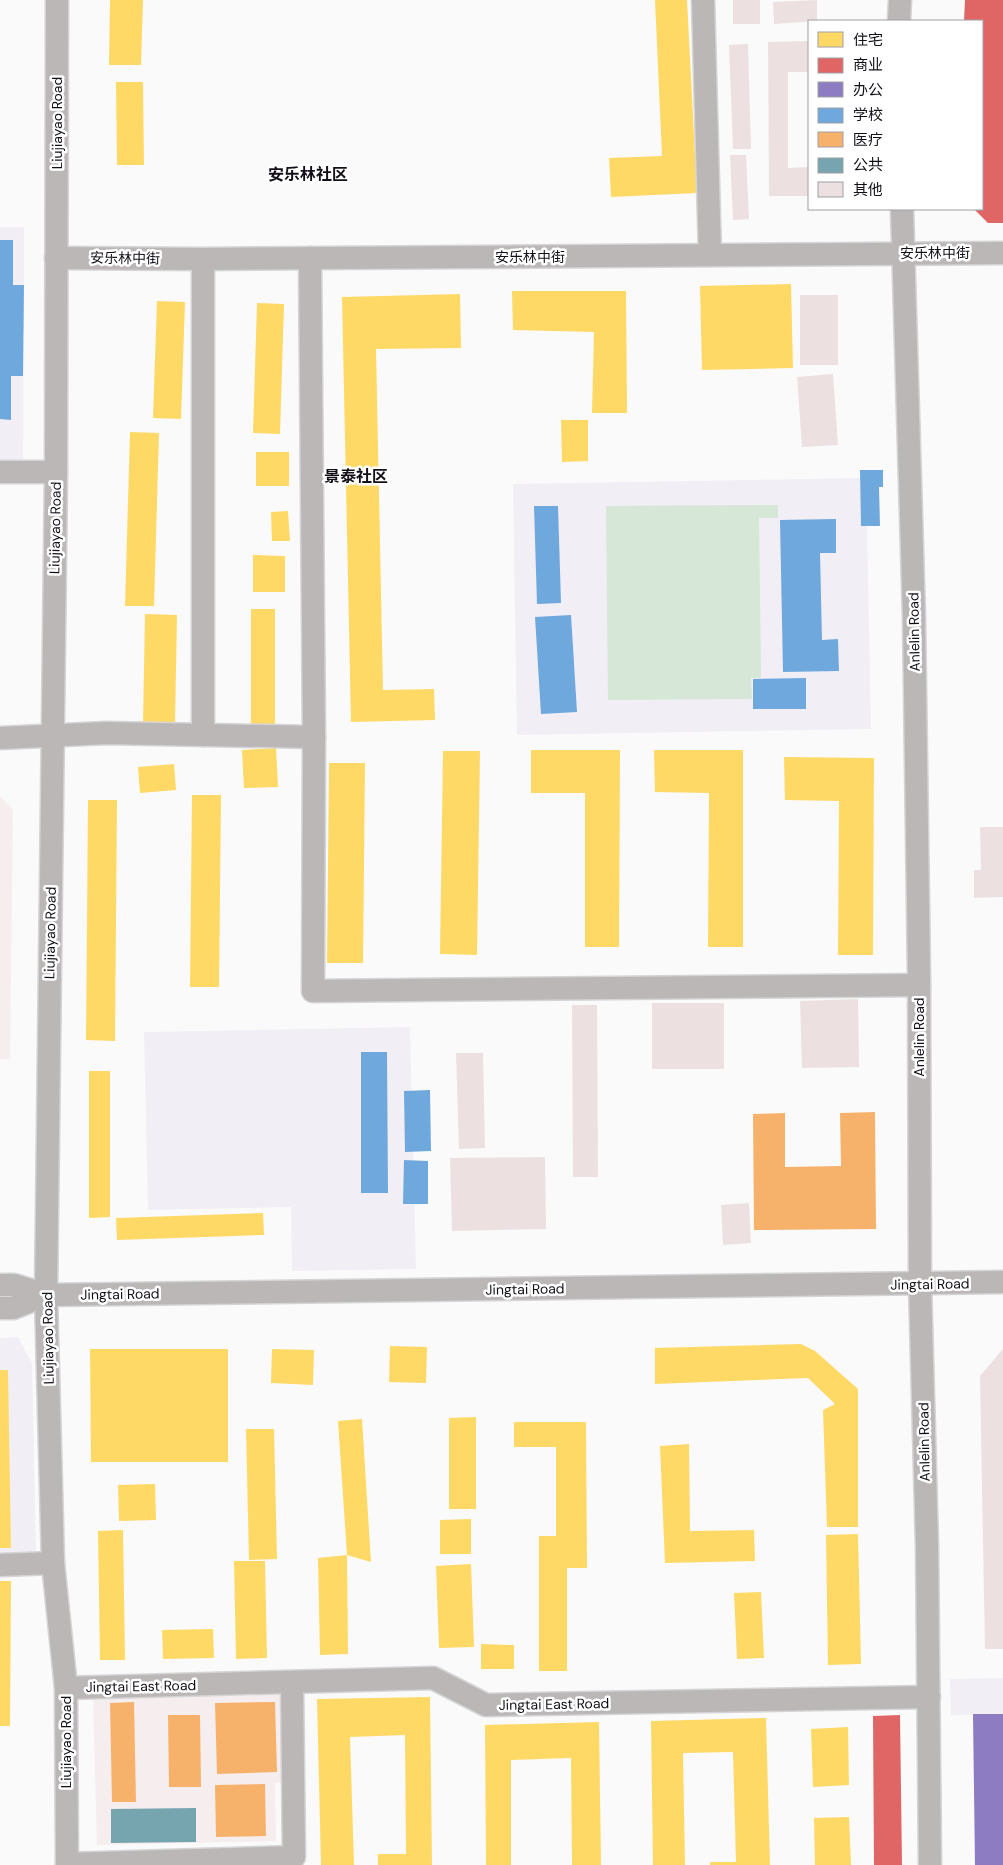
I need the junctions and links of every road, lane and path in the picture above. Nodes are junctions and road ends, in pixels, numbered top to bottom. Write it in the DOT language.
graph roads {
  1 [pos="57,0"];
  2 [pos="703,0"];
  3 [pos="900,0"];
  4 [pos="899,20"];
  5 [pos="902,210"];
  6 [pos="1003,253"];
  7 [pos="902,254"];
  8 [pos="710,255"];
  9 [pos="56,258"];
  10 [pos="310,258"];
  11 [pos="203,259"];
  12 [pos="0,472"];
  13 [pos="56,472"];
  14 [pos="51,735"];
  15 [pos="203,735"];
  16 [pos="314,737"];
  17 [pos="0,738"];
  18 [pos="919,985"];
  19 [pos="1003,1282"];
  20 [pos="920,1284"];
  21 [pos="0,1285"];
  22 [pos="46,1295"];
  23 [pos="0,1308"];
  24 [pos="53,1563"];
  25 [pos="0,1565"];
  26 [pos="292,1683"];
  27 [pos="66,1688"];
  28 [pos="929,1697"];
  29 [pos="67,1864"];
  30 [pos="930,1865"];
  1 -- 9 [label="street, Liujiayao Road"];
  2 -- 8 [label="street"];
  3 -- 4 [label="street"];
  5 -- 7 [label="street, Anlelin Road"];
  6 -- 7 [label="street, 安乐林中街"];
  7 -- 8 [label="street, 安乐林中街"];
  7 -- 18 [label="street, Anlelin Road"];
  8 -- 10 [label="street, 安乐林中街"];
  9 -- 11 [label="street, 安乐林中街"];
  9 -- 13 [label="street, Liujiayao Road"];
  10 -- 11 [label="street, 安乐林中街"];
  10 -- 16 [label="street"];
  11 -- 15 [label="street"];
  12 -- 13 [label="street"];
  13 -- 14 [label="street, Liujiayao Road"];
  14 -- 15 [label="street"];
  14 -- 17 [label="street"];
  14 -- 22 [label="street, Liujiayao Road"];
  15 -- 16 [label="street"];
  16 -- 18 [label="street"];
  18 -- 20 [label="street, Anlelin Road"];
  19 -- 20 [label="street, Jingtai Road"];
  20 -- 22 [label="street, Jingtai Road"];
  20 -- 28 [label="street, Anlelin Road"];
  21 -- 22 [label="street"];
  22 -- 23 [label="street"];
  22 -- 24 [label="street, Liujiayao Road"];
  24 -- 25 [label="street"];
  24 -- 27 [label="street, Liujiayao Road"];
  26 -- 27 [label="street, Jingtai East Road"];
  26 -- 28 [label="street, Jingtai East Road"];
  26 -- 29 [label="street"];
  27 -- 29 [label="street, Liujiayao Road"];
  28 -- 30 [label="street, Anlelin Road"];
}
